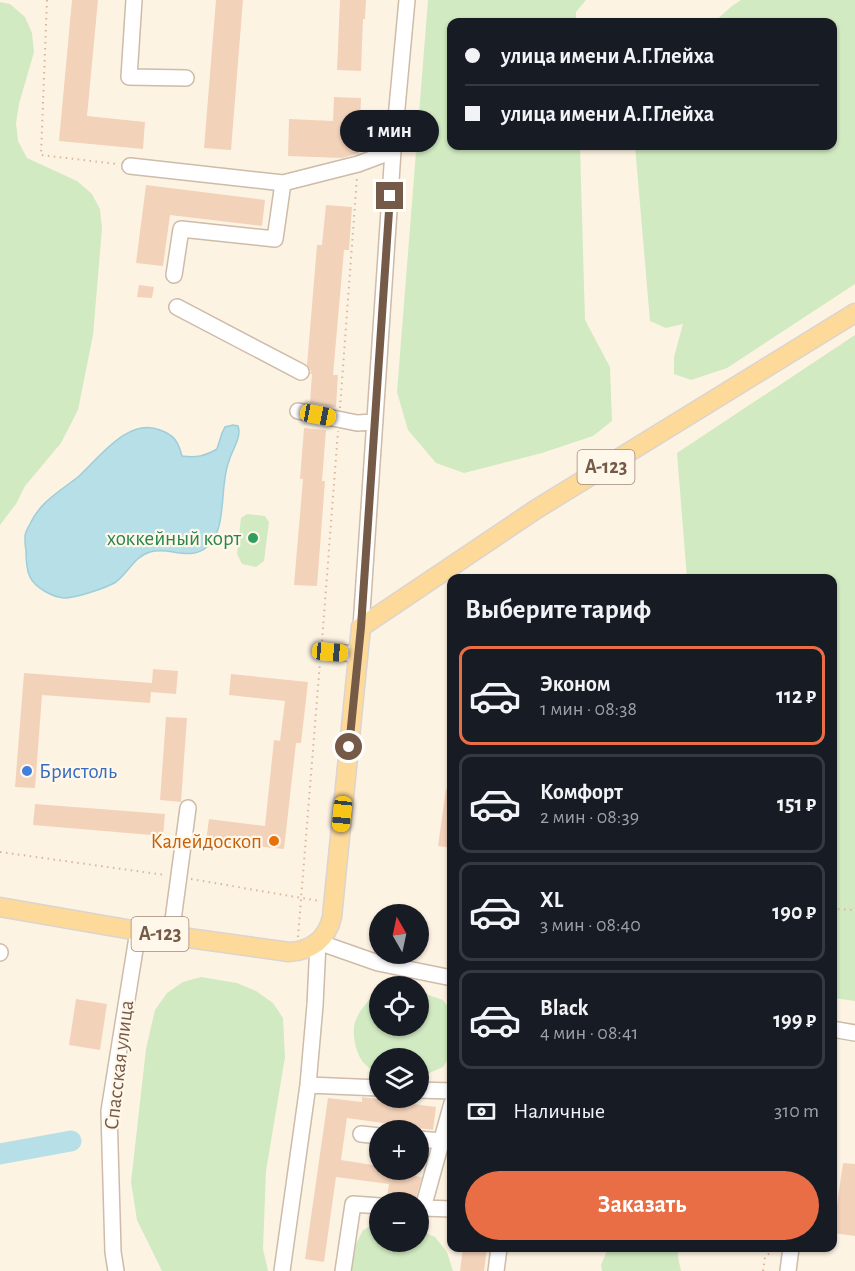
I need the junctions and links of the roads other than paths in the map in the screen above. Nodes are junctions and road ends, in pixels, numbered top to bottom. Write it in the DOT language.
graph roads {
  1 [pos="134,0"];
  2 [pos="407,0"];
  3 [pos="186,78"];
  4 [pos="393,151"];
  5 [pos="130,166"];
  6 [pos="283,183"];
  7 [pos="174,275"];
  8 [pos="177,308"];
  9 [pos="855,313"];
  10 [pos="301,372"];
  11 [pos="298,411"];
  12 [pos="375,422"];
  13 [pos="361,627"];
  14 [pos="359,654"];
  15 [pos="324,655"];
  16 [pos="188,808"];
  17 [pos="0,907"];
  18 [pos="138,931"];
  19 [pos="171,935"];
  20 [pos="318,942"];
  21 [pos="447,977"];
  22 [pos="837,1030"];
  23 [pos="855,1033"];
  24 [pos="308,1086"];
  25 [pos="369,1088"];
  26 [pos="429,1090"];
  27 [pos="447,1091"];
  28 [pos="447,1122"];
  29 [pos="361,1134"];
  30 [pos="369,1135"];
  31 [pos="429,1140"];
  32 [pos="442,1141"];
  33 [pos="426,1192"];
  34 [pos="369,1205"];
  35 [pos="429,1208"];
  36 [pos="447,1209"];
  37 [pos="498,1252"];
  38 [pos="791,1252"];
  39 [pos="116,1271"];
  40 [pos="282,1271"];
  41 [pos="343,1271"];
  42 [pos="496,1271"];
  43 [pos="788,1271"];
  1 -- 3 [label="street"];
  2 -- 4 [label="street"];
  4 -- 6 [label="street"];
  4 -- 12 [label="street"];
  5 -- 6 [label="street"];
  6 -- 7 [label="street"];
  8 -- 10 [label="street"];
  9 -- 13 [label="main road, А-123"];
  11 -- 12 [label="street"];
  12 -- 13 [label="street"];
  13 -- 14 [label="main road"];
  14 -- 15 [label="street"];
  14 -- 20 [label="main road"];
  16 -- 19 [label="street"];
  17 -- 18 [label="main road, А-123"];
  18 -- 19 [label="main road, А-123"];
  18 -- 39 [label="street, Спасская улица"];
  19 -- 20 [label="main road, А-123"];
  20 -- 21 [label="street"];
  20 -- 24 [label="street"];
  22 -- 23 [label="street"];
  24 -- 25 [label="street"];
  24 -- 40 [label="street"];
  26 -- 27 [label="street"];
  28 -- 32 [label="street"];
  29 -- 30 [label="street"];
  31 -- 32 [label="street"];
  32 -- 33 [label="street"];
  34 -- 41 [label="street"];
  35 -- 36 [label="street"];
  37 -- 42 [label="street"];
  38 -- 43 [label="street"];
}
